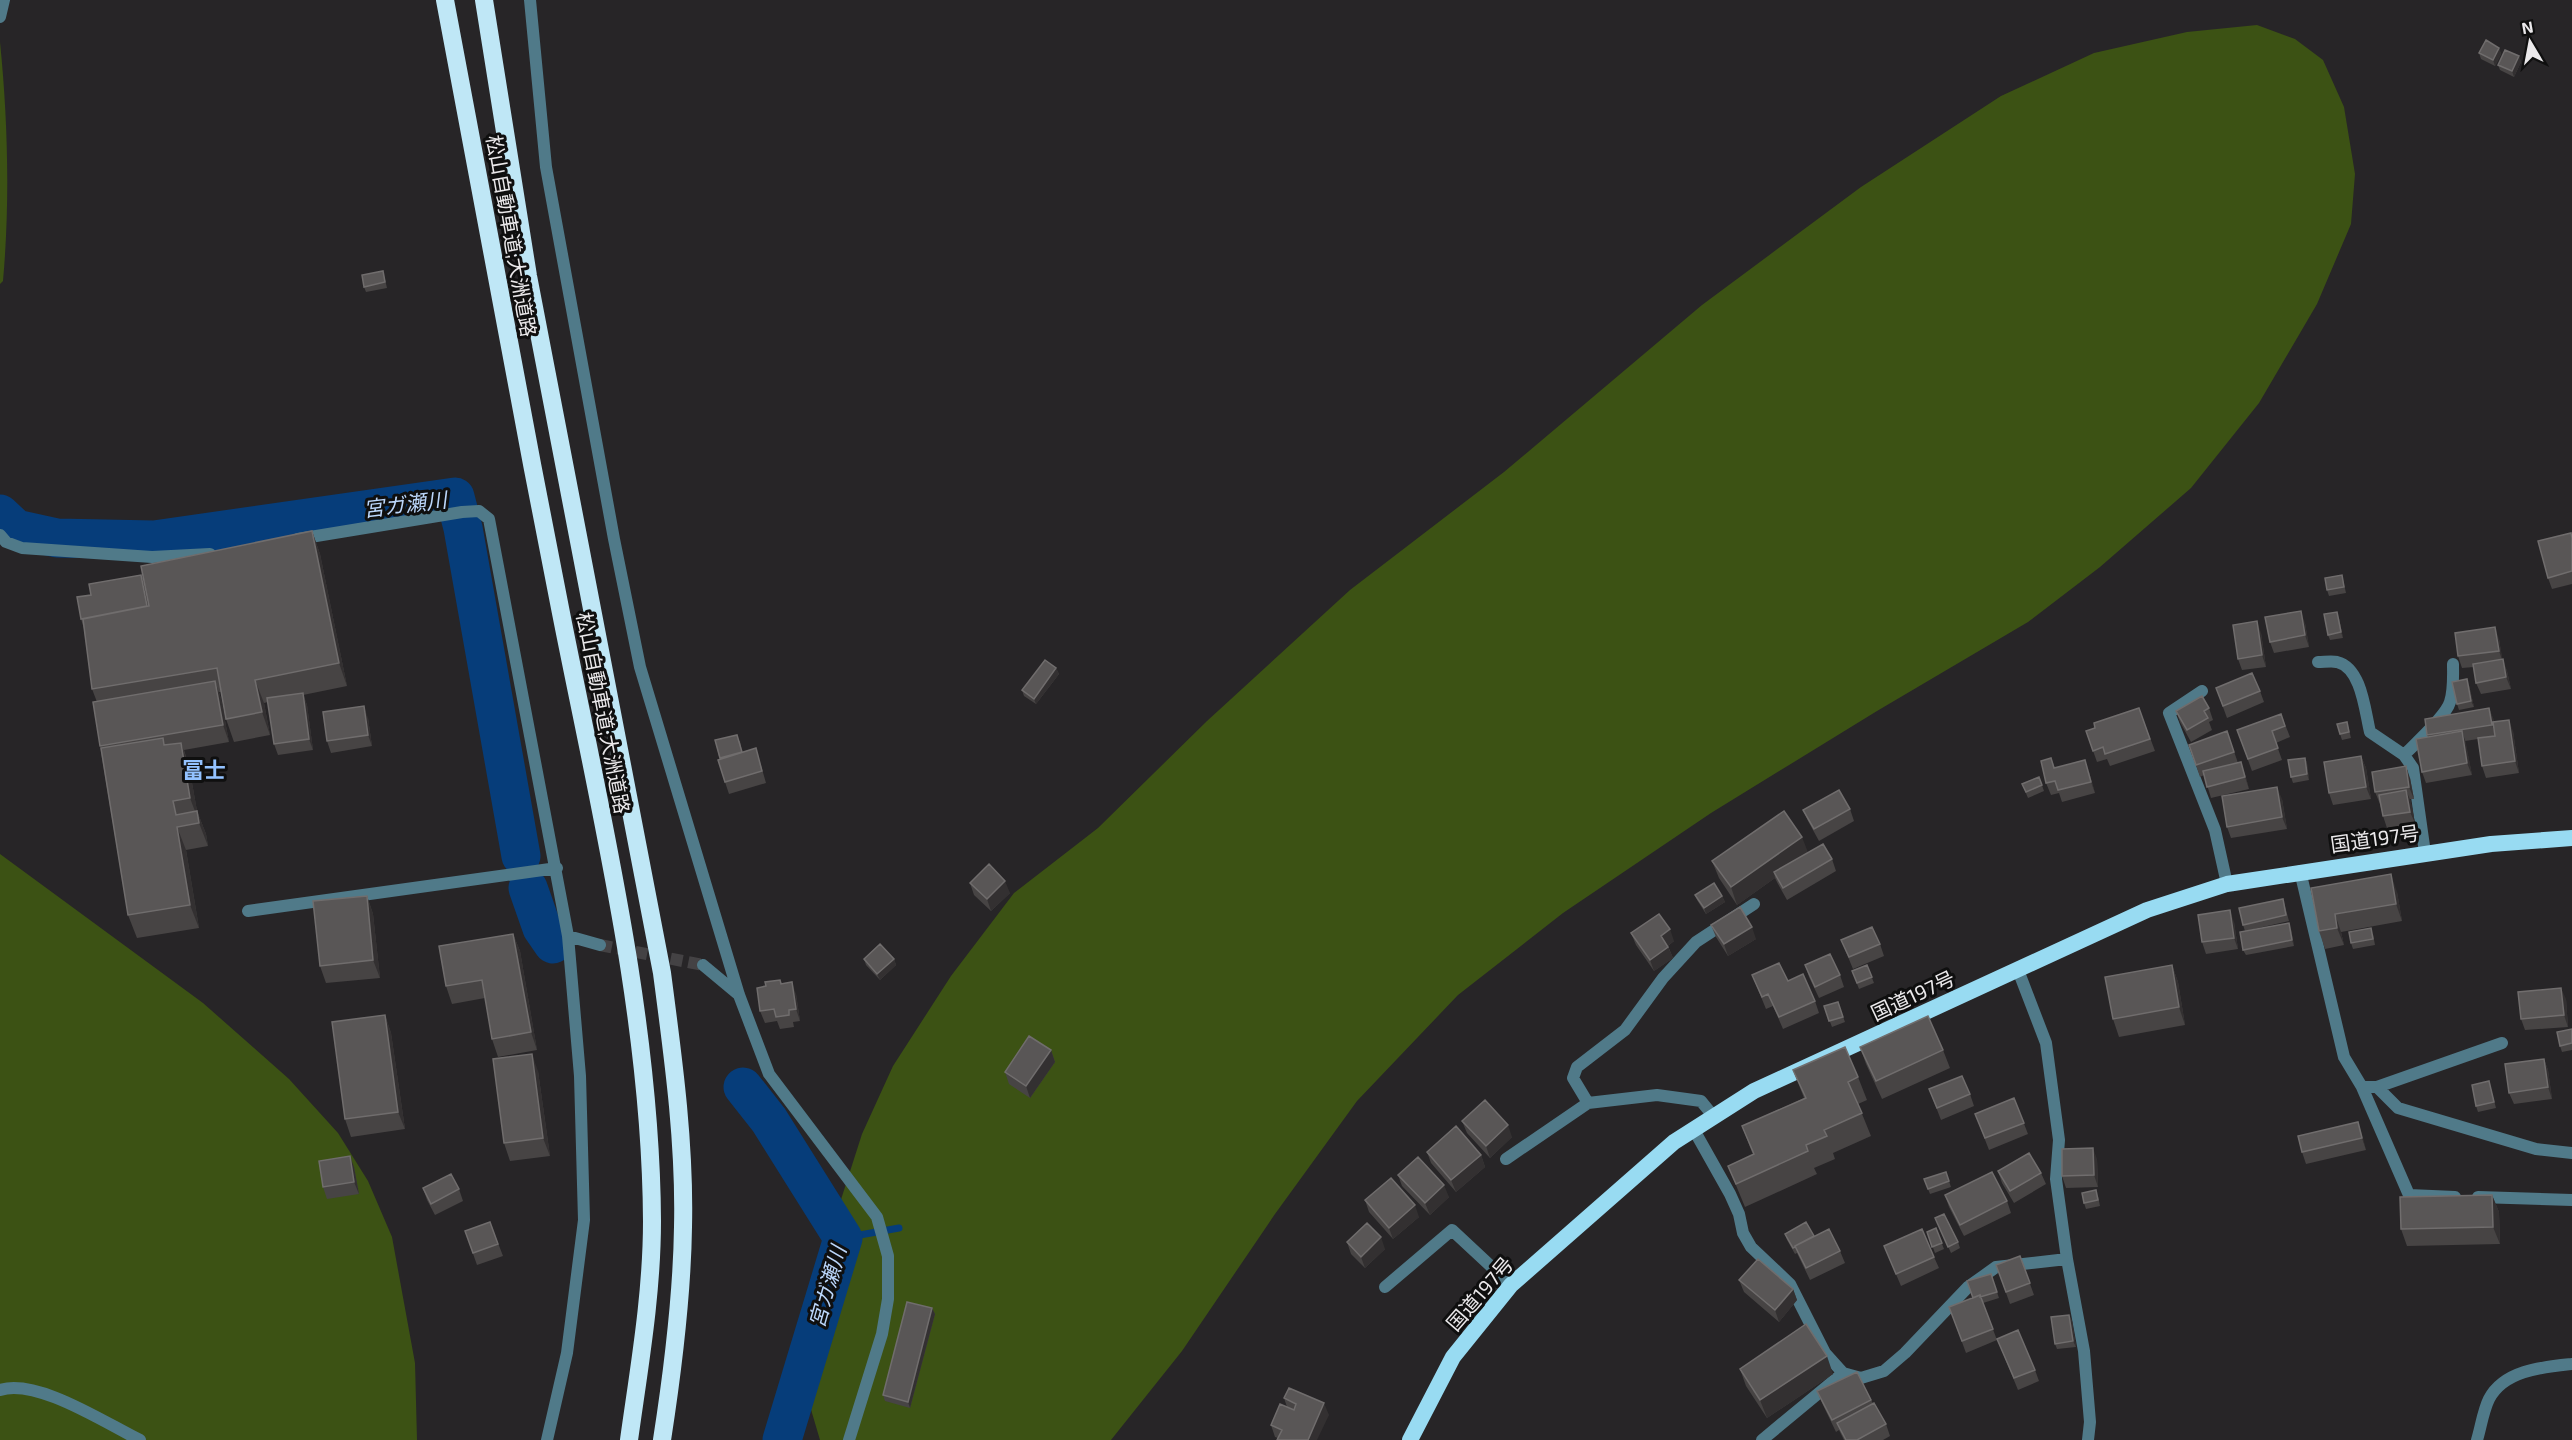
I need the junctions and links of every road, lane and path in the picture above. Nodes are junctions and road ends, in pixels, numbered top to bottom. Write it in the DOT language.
graph roads {
  1 [pos="4,0"];
  2 [pos="446,0"];
  3 [pos="484,0"];
  4 [pos="530,0"];
  5 [pos="0,17"];
  6 [pos="0,535"];
  7 [pos="289,541"];
  8 [pos="220,553"];
  9 [pos="2318,662"];
  10 [pos="2453,664"];
  11 [pos="2202,691"];
  12 [pos="2404,755"];
  13 [pos="2572,838"];
  14 [pos="2425,853"];
  15 [pos="557,868"];
  16 [pos="2300,871"];
  17 [pos="2227,884"];
  18 [pos="1754,904"];
  19 [pos="248,911"];
  20 [pos="568,936"];
  21 [pos="600,945"];
  22 [pos="703,965"];
  23 [pos="2018,970"];
  24 [pos="739,995"];
  25 [pos="2502,1043"];
  26 [pos="2362,1087"];
  27 [pos="2377,1087"];
  28 [pos="1588,1103"];
  29 [pos="1714,1117"];
  30 [pos="1694,1130"];
  31 [pos="2572,1153"];
  32 [pos="1506,1159"];
  33 [pos="2572,1200"];
  34 [pos="2067,1259"];
  35 [pos="1511,1285"];
  36 [pos="1385,1287"];
  37 [pos="641,1354"];
  38 [pos="2572,1364"];
  39 [pos="1843,1373"];
  40 [pos="0,1390"];
  41 [pos="140,1440"];
  42 [pos="546,1440"];
  43 [pos="616,1440"];
  44 [pos="629,1440"];
  45 [pos="662,1440"];
  46 [pos="849,1440"];
  47 [pos="1410,1440"];
  48 [pos="1762,1440"];
  49 [pos="2088,1440"];
  50 [pos="2477,1440"];
  1 -- 5 [label="street"];
  2 -- 37 [label="highway, 松山自動車道;大洲道路"];
  3 -- 45 [label="highway, 松山自動車道;大洲道路"];
  4 -- 24 [label="street"];
  6 -- 8 [label="street"];
  7 -- 15 [label="street"];
  9 -- 12 [label="street"];
  10 -- 12 [label="street"];
  11 -- 17 [label="street"];
  12 -- 14 [label="street"];
  13 -- 14 [label="highway, 国道197号"];
  14 -- 16 [label="highway, 国道197号"];
  15 -- 19 [label="street"];
  15 -- 20 [label="street"];
  16 -- 17 [label="highway, 国道197号"];
  16 -- 26 [label="street"];
  17 -- 23 [label="highway, 国道197号"];
  18 -- 28 [label="street"];
  20 -- 21 [label="street"];
  20 -- 42 [label="street"];
  22 -- 24 [label="street"];
  23 -- 29 [label="highway, 国道197号"];
  23 -- 34 [label="street"];
  24 -- 46 [label="street"];
  25 -- 27 [label="street"];
  26 -- 27 [label="street"];
  26 -- 33 [label="street"];
  27 -- 31 [label="street"];
  28 -- 29 [label="street"];
  28 -- 32 [label="street"];
  29 -- 30 [label="highway, 国道197号"];
  30 -- 35 [label="highway, 国道197号"];
  30 -- 39 [label="street"];
  34 -- 39 [label="street"];
  34 -- 49 [label="street"];
  35 -- 36 [label="street"];
  35 -- 47 [label="highway, 国道197号"];
  37 -- 43 [label="highway"];
  37 -- 44 [label="highway, 松山自動車道;大洲道路"];
  38 -- 50 [label="street"];
  39 -- 48 [label="street"];
  40 -- 41 [label="street"];
}
